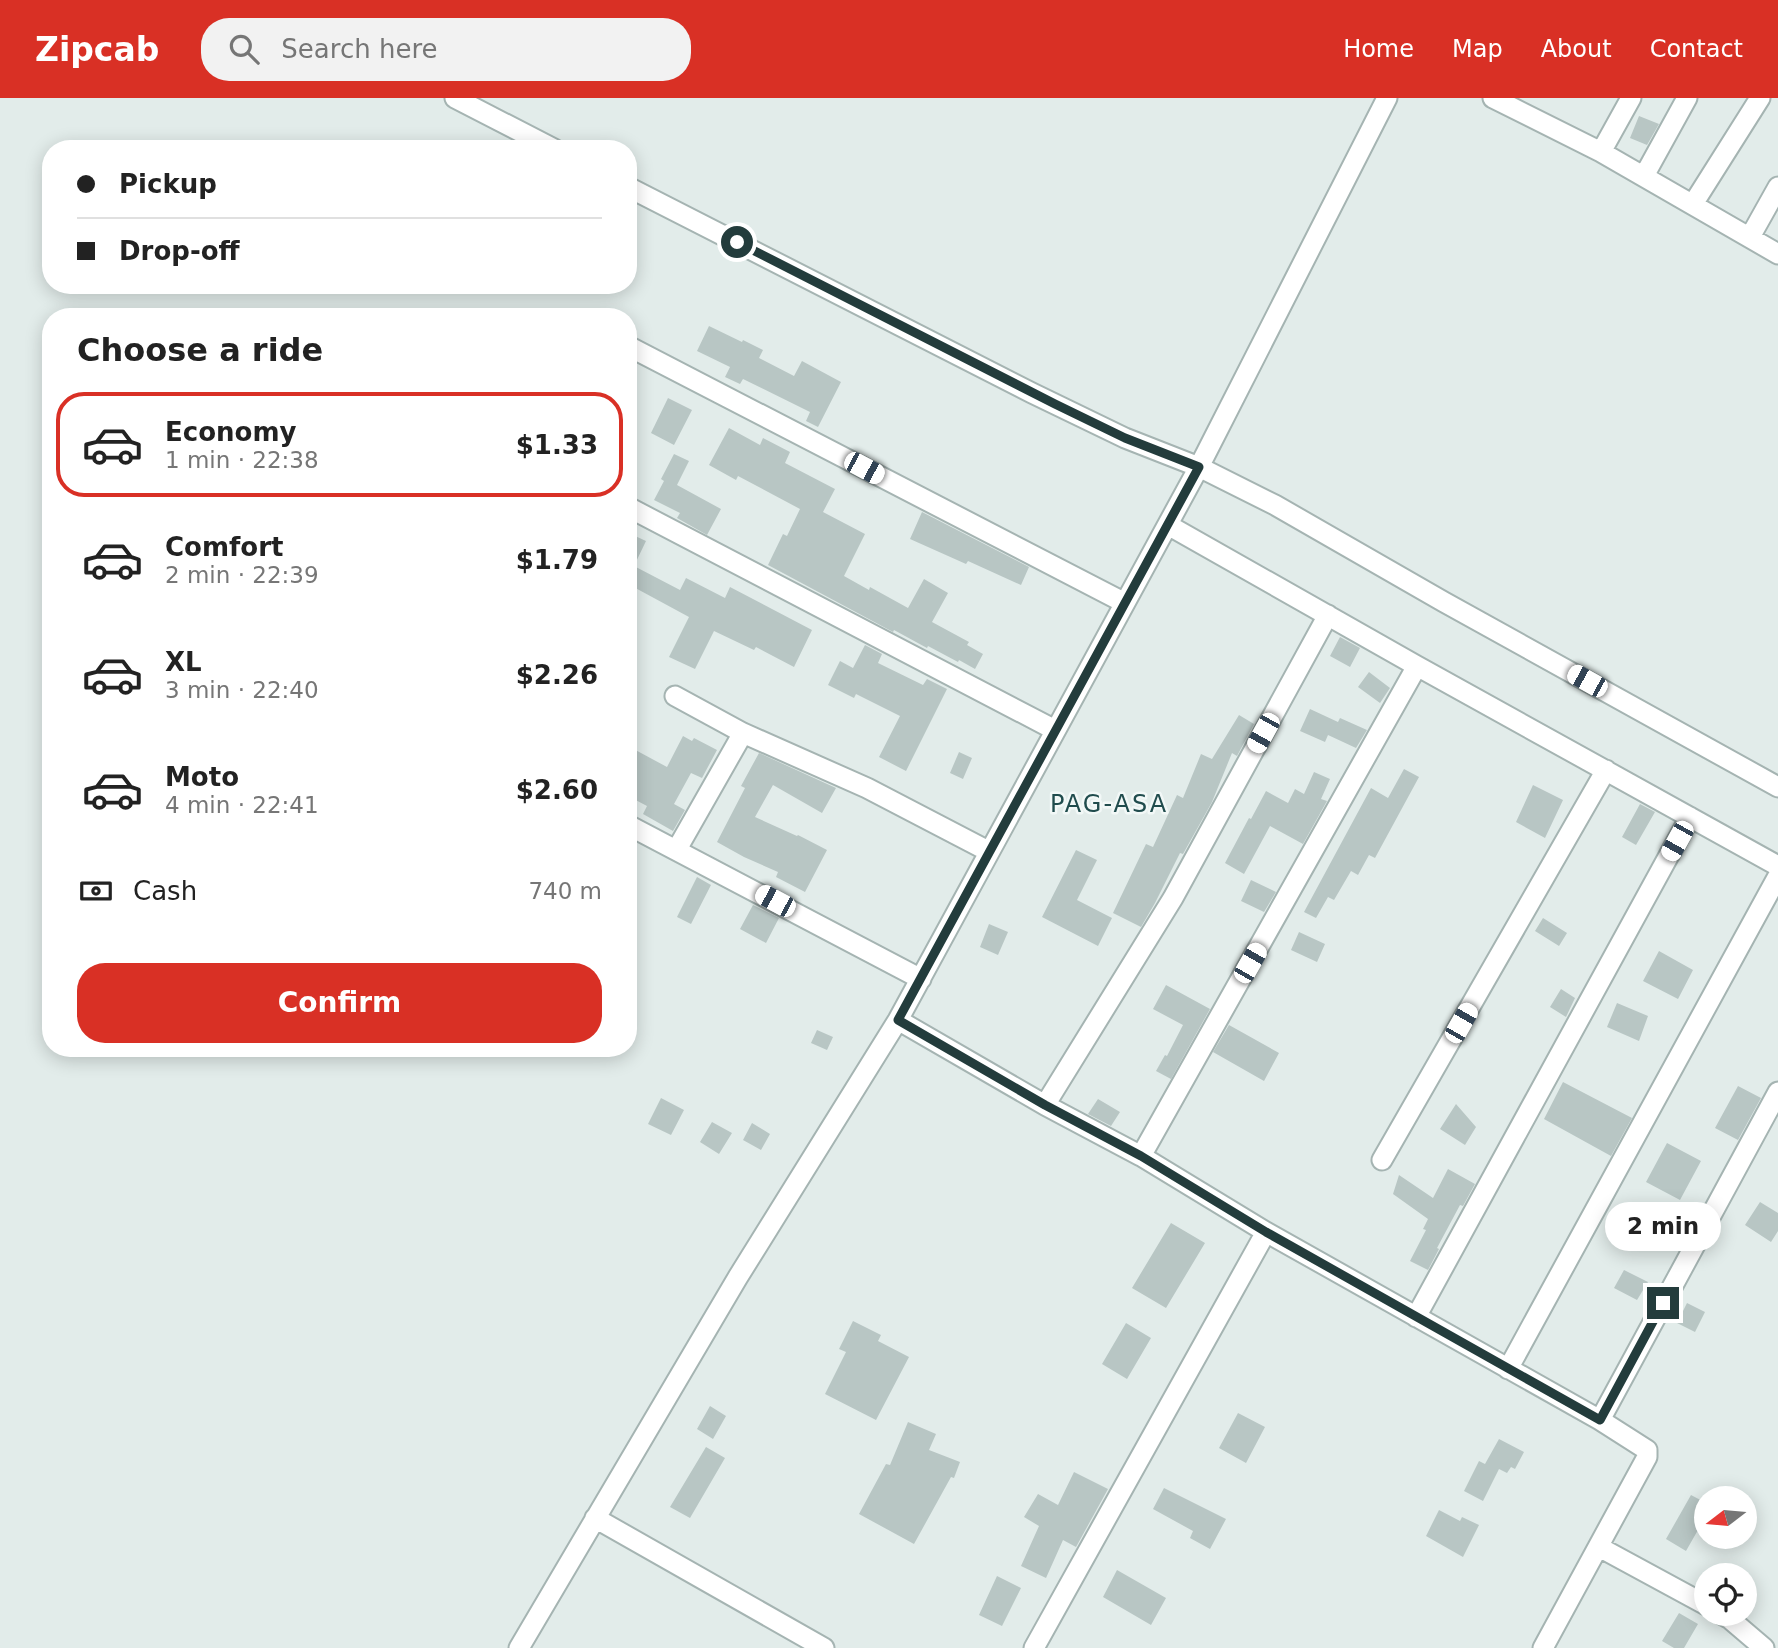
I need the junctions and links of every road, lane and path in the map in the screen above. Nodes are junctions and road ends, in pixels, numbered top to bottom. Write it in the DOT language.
graph roads {
  1 [pos="455,98"];
  2 [pos="1387,98"];
  3 [pos="1493,98"];
  4 [pos="1631,98"];
  5 [pos="1687,98"];
  6 [pos="1760,98"];
  7 [pos="537,140"];
  8 [pos="1601,152"];
  9 [pos="1644,176"];
  10 [pos="1778,187"];
  11 [pos="637,192"];
  12 [pos="1693,204"];
  13 [pos="1750,237"];
  14 [pos="1778,254"];
  15 [pos="637,351"];
  16 [pos="1199,467"];
  17 [pos="637,512"];
  18 [pos="1168,525"];
  19 [pos="1125,603"];
  20 [pos="1328,615"];
  21 [pos="1417,666"];
  22 [pos="675,696"];
  23 [pos="1055,730"];
  24 [pos="743,733"];
  25 [pos="1605,770"];
  26 [pos="1778,787"];
  27 [pos="1690,817"];
  28 [pos="637,829"];
  29 [pos="677,849"];
  30 [pos="989,851"];
  31 [pos="1778,866"];
  32 [pos="1778,876"];
  33 [pos="921,979"];
  34 [pos="898,1020"];
  35 [pos="1778,1092"];
  36 [pos="1045,1105"];
  37 [pos="1141,1156"];
  38 [pos="1382,1160"];
  39 [pos="1266,1232"];
  40 [pos="1416,1317"];
  41 [pos="1508,1369"];
  42 [pos="1600,1420"];
  43 [pos="595,1518"];
  44 [pos="1599,1547"];
  45 [pos="1694,1598"];
  46 [pos="1738,1626"];
  47 [pos="519,1648"];
  48 [pos="824,1648"];
  49 [pos="1034,1648"];
  50 [pos="1543,1648"];
  51 [pos="1764,1648"];
  1 -- 7 [label="street"];
  2 -- 16 [label="street"];
  3 -- 8 [label="street"];
  4 -- 8 [label="street"];
  5 -- 9 [label="street"];
  6 -- 12 [label="street"];
  8 -- 9 [label="street"];
  9 -- 12 [label="street"];
  10 -- 13 [label="street"];
  11 -- 16 [label="street"];
  12 -- 13 [label="street"];
  13 -- 14 [label="street"];
  15 -- 19 [label="street"];
  16 -- 18 [label="street"];
  16 -- 26 [label="street"];
  17 -- 23 [label="street"];
  18 -- 19 [label="street"];
  18 -- 20 [label="street"];
  19 -- 23 [label="street"];
  20 -- 21 [label="street"];
  20 -- 36 [label="street"];
  21 -- 25 [label="street"];
  21 -- 37 [label="street"];
  22 -- 24 [label="street"];
  23 -- 30 [label="street"];
  24 -- 29 [label="street"];
  24 -- 30 [label="street"];
  25 -- 27 [label="street"];
  25 -- 38 [label="street"];
  27 -- 31 [label="street"];
  27 -- 40 [label="street"];
  28 -- 29 [label="street"];
  29 -- 33 [label="street"];
  30 -- 33 [label="street"];
  32 -- 41 [label="street"];
  33 -- 34 [label="street"];
  34 -- 36 [label="street"];
  34 -- 43 [label="street"];
  35 -- 42 [label="street"];
  36 -- 37 [label="street"];
  37 -- 39 [label="street"];
  39 -- 40 [label="street"];
  39 -- 49 [label="street"];
  40 -- 41 [label="street"];
  41 -- 42 [label="street"];
  42 -- 44 [label="street"];
  43 -- 47 [label="street"];
  43 -- 48 [label="street"];
  44 -- 45 [label="street"];
  44 -- 50 [label="street"];
  46 -- 51 [label="street"];
}
